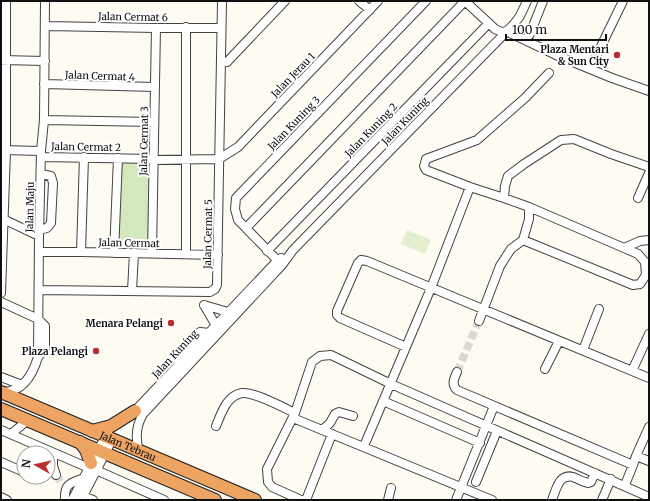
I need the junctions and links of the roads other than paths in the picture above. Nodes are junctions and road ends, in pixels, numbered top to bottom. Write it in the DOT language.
graph roads {
  1 [pos="6,1"];
  2 [pos="45,1"];
  3 [pos="222,1"];
  4 [pos="285,1"];
  5 [pos="359,1"];
  6 [pos="378,1"];
  7 [pos="426,1"];
  8 [pos="465,1"];
  9 [pos="527,1"];
  10 [pos="543,1"];
  11 [pos="623,1"];
  12 [pos="370,10"];
  13 [pos="45,26"];
  14 [pos="492,26"];
  15 [pos="186,27"];
  16 [pos="156,28"];
  17 [pos="221,28"];
  18 [pos="505,32"];
  19 [pos="498,40"];
  20 [pos="525,40"];
  21 [pos="4,60"];
  22 [pos="45,61"];
  23 [pos="227,62"];
  24 [pos="590,69"];
  25 [pos="549,73"];
  26 [pos="44,84"];
  27 [pos="155,87"];
  28 [pos="649,91"];
  29 [pos="44,120"];
  30 [pos="154,122"];
  31 [pos="4,150"];
  32 [pos="41,154"];
  33 [pos="84,157"];
  34 [pos="118,158"];
  35 [pos="219,159"];
  36 [pos="154,160"];
  37 [pos="187,160"];
  38 [pos="649,167"];
  39 [pos="649,173"];
  40 [pos="41,174"];
  41 [pos="470,187"];
  42 [pos="504,198"];
  43 [pos="638,198"];
  44 [pos="529,207"];
  45 [pos="2,218"];
  46 [pos="246,228"];
  47 [pos="39,233"];
  48 [pos="523,240"];
  49 [pos="649,240"];
  50 [pos="624,248"];
  51 [pos="267,251"];
  52 [pos="39,252"];
  53 [pos="81,252"];
  54 [pos="114,253"];
  55 [pos="134,253"];
  56 [pos="152,253"];
  57 [pos="186,254"];
  58 [pos="218,254"];
  59 [pos="279,263"];
  60 [pos="431,288"];
  61 [pos="39,290"];
  62 [pos="132,291"];
  63 [pos="1,293"];
  64 [pos="1,302"];
  65 [pos="599,308"];
  66 [pos="483,310"];
  67 [pos="228,312"];
  68 [pos="38,319"];
  69 [pos="479,321"];
  70 [pos="218,328"];
  71 [pos="649,334"];
  72 [pos="559,340"];
  73 [pos="406,347"];
  74 [pos="583,350"];
  75 [pos="545,369"];
  76 [pos="632,371"];
  77 [pos="457,372"];
  78 [pos="1,377"];
  79 [pos="649,378"];
  80 [pos="390,384"];
  81 [pos="22,385"];
  82 [pos="1,392"];
  83 [pos="383,401"];
  84 [pos="494,406"];
  85 [pos="1,409"];
  86 [pos="135,411"];
  87 [pos="294,415"];
  88 [pos="353,416"];
  89 [pos="28,420"];
  90 [pos="216,426"];
  91 [pos="486,426"];
  92 [pos="1,430"];
  93 [pos="322,430"];
  94 [pos="92,431"];
  95 [pos="497,431"];
  96 [pos="648,431"];
  97 [pos="10,434"];
  98 [pos="332,434"];
  99 [pos="108,438"];
  100 [pos="80,442"];
  101 [pos="480,443"];
  102 [pos="32,445"];
  103 [pos="364,446"];
  104 [pos="101,451"];
  105 [pos="139,451"];
  106 [pos="56,454"];
  107 [pos="636,456"];
  108 [pos="649,461"];
  109 [pos="1,462"];
  110 [pos="633,465"];
  111 [pos="92,467"];
  112 [pos="16,469"];
  113 [pos="595,473"];
  114 [pos="84,478"];
  115 [pos="611,479"];
  116 [pos="476,482"];
  117 [pos="625,485"];
  118 [pos="391,488"];
  119 [pos="461,488"];
  120 [pos="649,497"];
  121 [pos="82,498"];
  122 [pos="481,498"];
  123 [pos="65,500"];
  124 [pos="72,500"];
  125 [pos="93,500"];
  126 [pos="164,500"];
  127 [pos="215,500"];
  128 [pos="255,500"];
  129 [pos="301,500"];
  130 [pos="306,500"];
  131 [pos="388,500"];
  132 [pos="456,500"];
  133 [pos="492,500"];
  134 [pos="552,500"];
  135 [pos="602,500"];
  1 -- 21 [label="street"];
  2 -- 13 [label="street, Jalan Maju"];
  3 -- 17 [label="street, Jalan Cermat 5"];
  4 -- 23 [label="street"];
  5 -- 12 [label="street"];
  6 -- 12 [label="street, Jalan Jerau 1"];
  7 -- 46 [label="street, Jalan Kuning 3"];
  8 -- 14 [label="street"];
  8 -- 46 [label="street"];
  9 -- 18 [label="street, Jalan Kuning"];
  10 -- 20 [label="street"];
  11 -- 24 [label="street"];
  12 -- 35 [label="street, Jalan Jerau 1"];
  13 -- 16 [label="street, Jalan Cermat 6"];
  13 -- 22 [label="street, Jalan Maju"];
  14 -- 18 [label="street"];
  14 -- 19 [label="street"];
  14 -- 51 [label="street, Jalan Kuning 2"];
  15 -- 16 [label="street, Jalan Cermat 6"];
  15 -- 17 [label="street, Jalan Cermat 6"];
  15 -- 37 [label="street"];
  16 -- 27 [label="street, Jalan Cermat 3"];
  17 -- 35 [label="street, Jalan Cermat 5"];
  18 -- 19 [label="street, Jalan Kuning"];
  18 -- 20 [label="street"];
  19 -- 59 [label="street, Jalan Kuning"];
  20 -- 24 [label="street"];
  21 -- 22 [label="street"];
  21 -- 31 [label="street"];
  22 -- 26 [label="street, Jalan Maju"];
  24 -- 28 [label="street"];
  25 -- 41 [label="street"];
  26 -- 27 [label="street, Jalan Cermat 4"];
  26 -- 29 [label="street, Jalan Maju"];
  27 -- 30 [label="street, Jalan Cermat 3"];
  29 -- 30 [label="street"];
  29 -- 32 [label="street, Jalan Maju"];
  30 -- 36 [label="street, Jalan Cermat 3"];
  31 -- 32 [label="street, Jalan Cermat 2"];
  31 -- 45 [label="street"];
  32 -- 33 [label="street, Jalan Cermat 2"];
  32 -- 40 [label="street, Jalan Maju"];
  33 -- 34 [label="street, Jalan Cermat 2"];
  33 -- 53 [label="street"];
  34 -- 36 [label="street, Jalan Cermat 2"];
  34 -- 54 [label="street"];
  35 -- 37 [label="street, Jalan Cermat 2"];
  35 -- 58 [label="street, Jalan Cermat 5"];
  36 -- 37 [label="street, Jalan Cermat 2"];
  36 -- 56 [label="street, Jalan Cermat 3"];
  37 -- 57 [label="street"];
  38 -- 42 [label="street"];
  39 -- 43 [label="street"];
  40 -- 47 [label="street, Jalan Maju"];
  40 -- 47 [label="street"];
  41 -- 42 [label="street"];
  41 -- 60 [label="street"];
  42 -- 44 [label="street"];
  44 -- 48 [label="street"];
  44 -- 50 [label="street"];
  45 -- 47 [label="street"];
  45 -- 63 [label="street"];
  46 -- 51 [label="street, Jalan Kuning 3"];
  47 -- 52 [label="street, Jalan Maju"];
  48 -- 50 [label="street"];
  48 -- 66 [label="street"];
  49 -- 50 [label="street"];
  51 -- 59 [label="street, Jalan Kuning 3"];
  52 -- 53 [label="street, Jalan Cermat"];
  52 -- 61 [label="street, Jalan Maju"];
  53 -- 54 [label="street, Jalan Cermat"];
  54 -- 55 [label="street, Jalan Cermat"];
  55 -- 56 [label="street, Jalan Cermat"];
  55 -- 62 [label="street"];
  56 -- 57 [label="street, Jalan Cermat"];
  57 -- 58 [label="street, Jalan Cermat"];
  58 -- 62 [label="street, Jalan Cermat 5"];
  59 -- 67 [label="street, Jalan Kuning"];
  59 -- 70 [label="street, Jalan Kuning"];
  60 -- 66 [label="street"];
  60 -- 73 [label="street"];
  60 -- 73 [label="street"];
  61 -- 62 [label="street, Jalan Cermat 5"];
  61 -- 68 [label="street, Jalan Maju"];
  64 -- 68 [label="street"];
  65 -- 74 [label="street"];
  66 -- 69 [label="street"];
  66 -- 72 [label="street"];
  67 -- 70 [label="street, Jalan Kuning"];
  67 -- 70 [label="street"];
  68 -- 81 [label="street, Jalan Maju"];
  70 -- 86 [label="street, Jalan Kuning"];
  70 -- 105 [label="street, Jalan Kuning"];
  71 -- 76 [label="street"];
  72 -- 74 [label="street"];
  72 -- 75 [label="street"];
  73 -- 80 [label="street"];
  74 -- 76 [label="street"];
  76 -- 79 [label="street"];
  77 -- 84 [label="street"];
  78 -- 81 [label="street"];
  80 -- 83 [label="street"];
  80 -- 87 [label="street"];
  80 -- 91 [label="street"];
  81 -- 82 [label="street"];
  82 -- 94 [label="highway, Jalan Tebrau"];
  83 -- 101 [label="street"];
  83 -- 103 [label="street"];
  84 -- 91 [label="street"];
  84 -- 110 [label="street"];
  85 -- 89 [label="highway, Jalan Tebrau"];
  86 -- 94 [label="highway"];
  86 -- 99 [label="street, Jalan Kuning"];
  87 -- 90 [label="street"];
  87 -- 93 [label="street"];
  87 -- 129 [label="street"];
  88 -- 93 [label="street"];
  89 -- 97 [label="street"];
  89 -- 100 [label="highway, Jalan Tebrau"];
  91 -- 95 [label="street"];
  91 -- 101 [label="street"];
  92 -- 97 [label="street"];
  93 -- 98 [label="street"];
  94 -- 99 [label="highway, Jalan Tebrau"];
  95 -- 113 [label="street"];
  95 -- 116 [label="street"];
  96 -- 107 [label="street"];
  97 -- 102 [label="street"];
  98 -- 103 [label="street"];
  98 -- 130 [label="street"];
  99 -- 104 [label="street"];
  99 -- 105 [label="highway, Jalan Tebrau"];
  100 -- 104 [label="highway, Jalan Tebrau"];
  100 -- 111 [label="highway"];
  101 -- 119 [label="street"];
  103 -- 119 [label="street"];
  104 -- 111 [label="street"];
  104 -- 127 [label="highway, Jalan Tebrau"];
  105 -- 128 [label="highway, Jalan Tebrau"];
  106 -- 111 [label="street"];
  107 -- 108 [label="street"];
  107 -- 110 [label="street"];
  109 -- 112 [label="street"];
  110 -- 117 [label="street"];
  111 -- 114 [label="street"];
  111 -- 121 [label="street"];
  111 -- 126 [label="street"];
  113 -- 115 [label="street"];
  113 -- 134 [label="street"];
  114 -- 123 [label="street"];
  114 -- 124 [label="street"];
  115 -- 117 [label="street"];
  115 -- 135 [label="street"];
  117 -- 120 [label="street"];
  118 -- 131 [label="street"];
  119 -- 122 [label="street"];
  119 -- 132 [label="street"];
  121 -- 125 [label="street"];
  122 -- 133 [label="street"];
}
